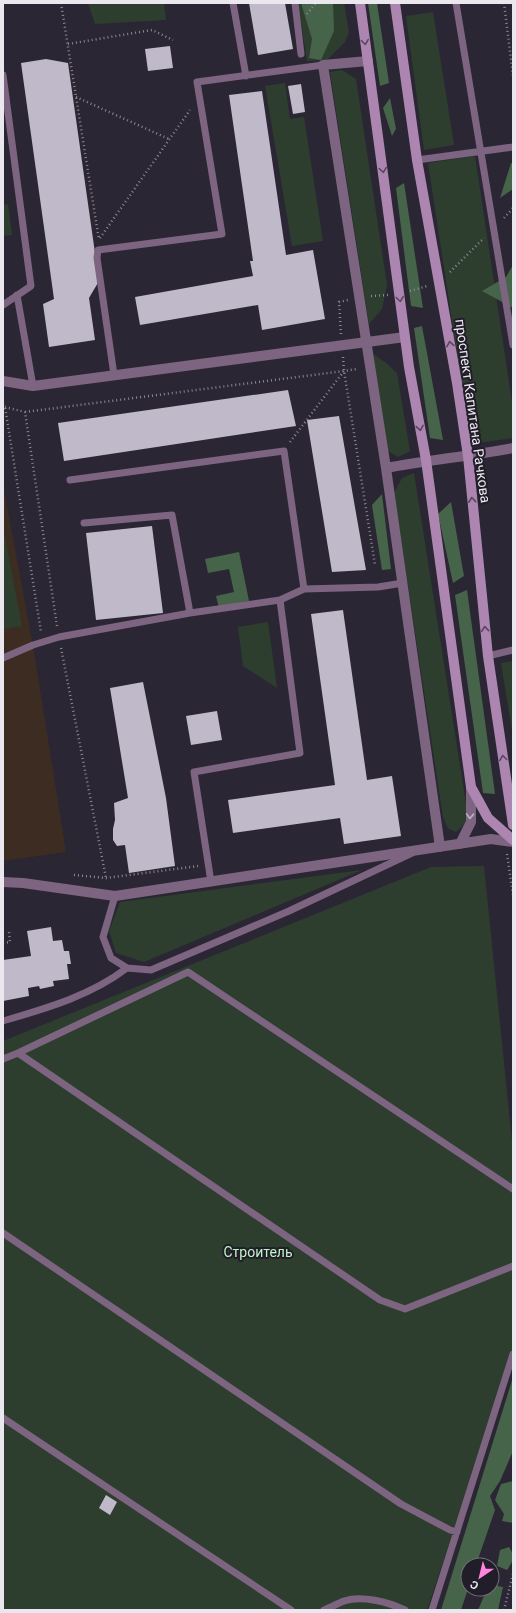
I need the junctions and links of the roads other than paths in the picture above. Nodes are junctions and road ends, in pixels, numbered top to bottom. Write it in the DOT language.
graph roads {
  1 [pos="233,3"];
  2 [pos="295,3"];
  3 [pos="360,3"];
  4 [pos="395,3"];
  5 [pos="456,3"];
  6 [pos="301,54"];
  7 [pos="368,61"];
  8 [pos="323,65"];
  9 [pos="3,75"];
  10 [pos="246,76"];
  11 [pos="513,147"];
  12 [pos="480,152"];
  13 [pos="417,160"];
  14 [pos="17,295"];
  15 [pos="3,305"];
  16 [pos="405,337"];
  17 [pos="366,342"];
  18 [pos="513,346"];
  19 [pos="114,375"];
  20 [pos="3,381"];
  21 [pos="33,386"];
  22 [pos="513,448"];
  23 [pos="468,456"];
  24 [pos="426,460"];
  25 [pos="386,468"];
  26 [pos="70,480"];
  27 [pos="84,523"];
  28 [pos="403,583"];
  29 [pos="304,589"];
  30 [pos="280,600"];
  31 [pos="190,613"];
  32 [pos="513,650"];
  33 [pos="488,656"];
  34 [pos="3,658"];
  35 [pos="471,787"];
  36 [pos="513,824"];
  37 [pos="513,841"];
  38 [pos="460,844"];
  39 [pos="440,847"];
  40 [pos="417,851"];
  41 [pos="3,882"];
  42 [pos="211,882"];
  43 [pos="115,896"];
  44 [pos="127,968"];
  45 [pos="3,1020"];
  46 [pos="18,1053"];
  47 [pos="3,1059"];
  48 [pos="513,1189"];
  49 [pos="3,1233"];
  50 [pos="513,1266"];
  51 [pos="513,1354"];
  52 [pos="3,1418"];
  53 [pos="457,1532"];
  54 [pos="291,1610"];
  55 [pos="324,1610"];
  56 [pos="405,1610"];
  57 [pos="432,1610"];
  1 -- 10 [label="lane"];
  2 -- 6 [label="lane"];
  3 -- 7 [label="street, one-way"];
  4 -- 13 [label="street, проспект Капитана Рачкова"];
  5 -- 12 [label="lane"];
  7 -- 8 [label="street"];
  7 -- 16 [label="street, one-way"];
  8 -- 10 [label="lane"];
  8 -- 17 [label="street"];
  9 -- 14 [label="lane"];
  10 -- 19 [label="lane"];
  11 -- 12 [label="lane"];
  12 -- 13 [label="lane"];
  12 -- 18 [label="lane"];
  23 -- 13 [label="street, проспект Капитана Рачкова, one-way"];
  14 -- 15 [label="lane"];
  14 -- 21 [label="lane"];
  16 -- 17 [label="street"];
  16 -- 24 [label="street, one-way"];
  17 -- 19 [label="street"];
  17 -- 25 [label="street"];
  19 -- 21 [label="street"];
  20 -- 21 [label="street"];
  22 -- 23 [label="street"];
  23 -- 24 [label="street"];
  33 -- 23 [label="street, проспект Капитана Рачкова, one-way"];
  24 -- 25 [label="street"];
  24 -- 35 [label="street"];
  25 -- 28 [label="street"];
  26 -- 29 [label="lane"];
  27 -- 31 [label="lane"];
  28 -- 29 [label="lane"];
  28 -- 39 [label="street"];
  29 -- 30 [label="lane"];
  30 -- 31 [label="lane"];
  30 -- 42 [label="lane"];
  31 -- 34 [label="lane"];
  32 -- 33 [label="lane"];
  36 -- 33 [label="street, проспект Капитана Рачкова, one-way"];
  35 -- 37 [label="street"];
  35 -- 38 [label="street, one-way"];
  37 -- 38 [label="street"];
  38 -- 39 [label="street"];
  39 -- 40 [label="street"];
  40 -- 42 [label="street"];
  40 -- 44 [label="lane"];
  41 -- 43 [label="street"];
  42 -- 43 [label="street"];
  43 -- 44 [label="lane"];
  44 -- 45 [label="lane"];
  46 -- 47 [label="lane"];
  46 -- 48 [label="lane"];
  46 -- 50 [label="lane"];
  49 -- 53 [label="lane"];
  51 -- 53 [label="lane"];
  52 -- 54 [label="lane"];
  53 -- 57 [label="lane"];
  55 -- 56 [label="lane"];
}
